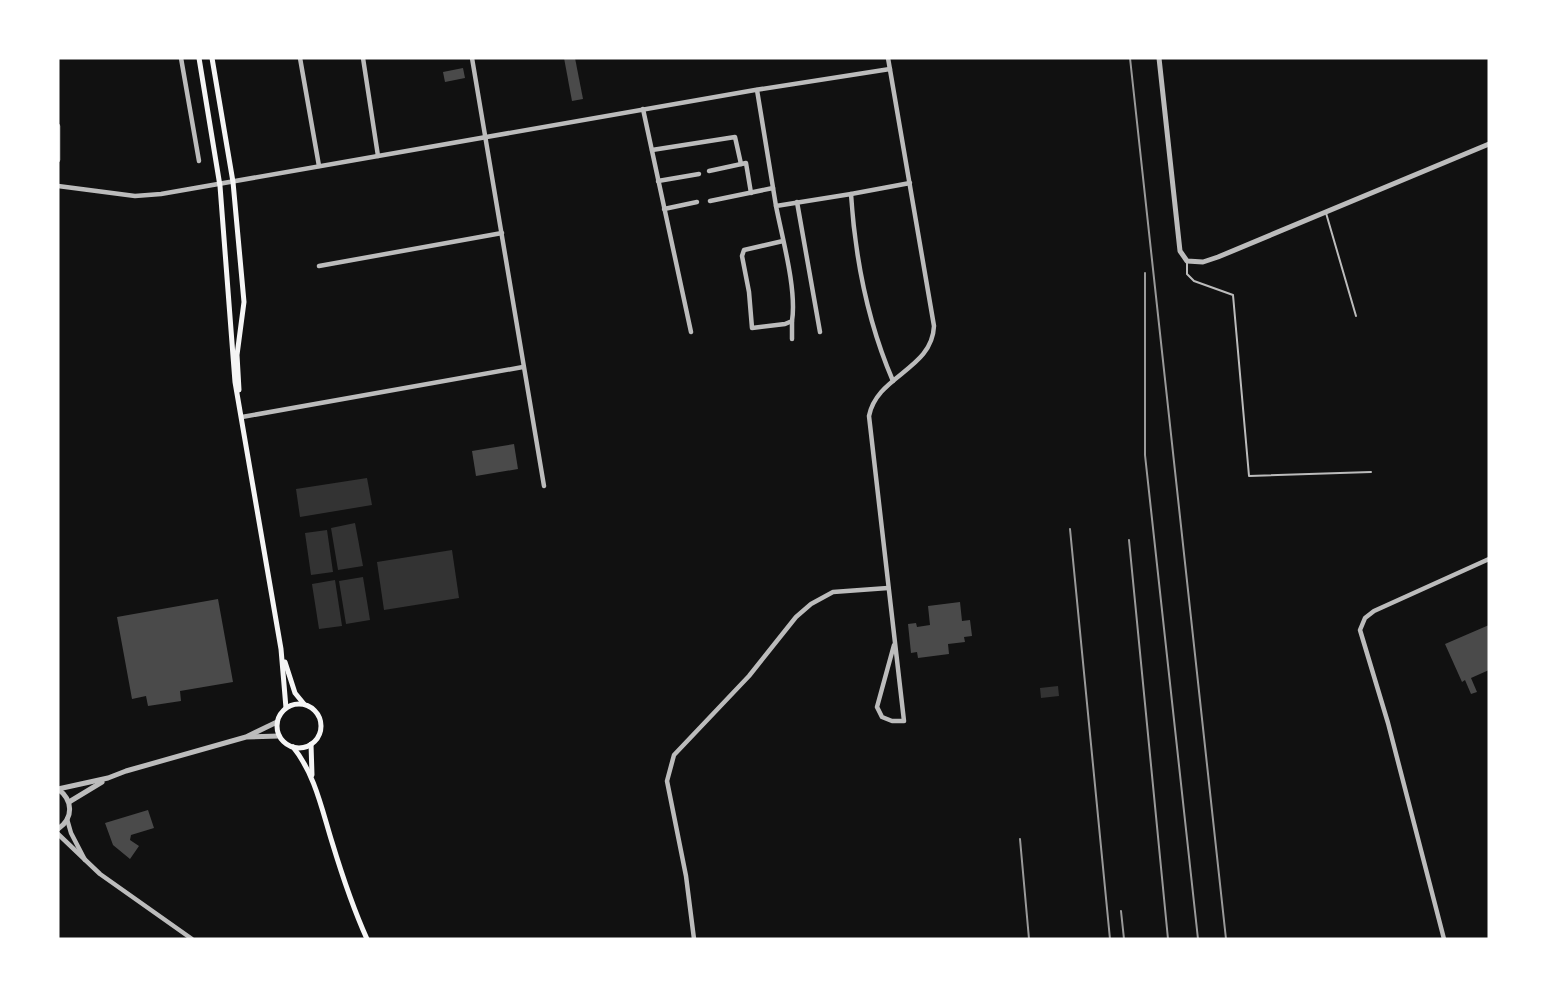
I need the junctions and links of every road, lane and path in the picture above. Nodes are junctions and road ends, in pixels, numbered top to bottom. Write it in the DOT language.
graph roads {
  1 [pos="181,58"];
  2 [pos="199,58"];
  3 [pos="212,58"];
  4 [pos="300,58"];
  5 [pos="363,58"];
  6 [pos="472,58"];
  7 [pos="888,58"];
  8 [pos="1159,58"];
  9 [pos="890,69"];
  10 [pos="757,90"];
  11 [pos="643,109"];
  12 [pos="58,127"];
  13 [pos="486,138"];
  14 [pos="1489,144"];
  15 [pos="652,150"];
  16 [pos="378,156"];
  17 [pos="58,160"];
  18 [pos="199,161"];
  19 [pos="741,164"];
  20 [pos="319,166"];
  21 [pos="709,171"];
  22 [pos="699,174"];
  23 [pos="658,181"];
  24 [pos="233,182"];
  25 [pos="910,183"];
  26 [pos="58,186"];
  27 [pos="220,186"];
  28 [pos="773,188"];
  29 [pos="751,194"];
  30 [pos="851,194"];
  31 [pos="710,201"];
  32 [pos="697,202"];
  33 [pos="797,202"];
  34 [pos="776,206"];
  35 [pos="664,209"];
  36 [pos="1325,211"];
  37 [pos="502,233"];
  38 [pos="783,241"];
  39 [pos="1187,261"];
  40 [pos="319,266"];
  41 [pos="1356,316"];
  42 [pos="792,321"];
  43 [pos="691,332"];
  44 [pos="820,332"];
  45 [pos="792,339"];
  46 [pos="523,367"];
  47 [pos="893,381"];
  48 [pos="242,417"];
  49 [pos="1371,472"];
  50 [pos="544,486"];
  51 [pos="1489,559"];
  52 [pos="888,588"];
  53 [pos="894,645"];
  54 [pos="281,649"];
  55 [pos="304,705"];
  56 [pos="286,708"];
  57 [pos="277,722"];
  58 [pos="279,736"];
  59 [pos="246,737"];
  60 [pos="311,744"];
  61 [pos="293,747"];
  62 [pos="108,778"];
  63 [pos="313,781"];
  64 [pos="58,789"];
  65 [pos="69,802"];
  66 [pos="68,819"];
  67 [pos="58,831"];
  68 [pos="85,861"];
  69 [pos="192,939"];
  70 [pos="367,939"];
  71 [pos="694,939"];
  72 [pos="1444,939"];
  1 -- 18 [label="street"];
  2 -- 27 [label="main road"];
  3 -- 24 [label="main road"];
  4 -- 20 [label="street"];
  5 -- 16 [label="street"];
  6 -- 13 [label="street"];
  7 -- 9 [label="street"];
  8 -- 39 [label="street"];
  9 -- 10 [label="street"];
  9 -- 25 [label="street"];
  10 -- 11 [label="street"];
  10 -- 28 [label="street"];
  11 -- 13 [label="street"];
  11 -- 15 [label="street"];
  12 -- 17 [label="street"];
  13 -- 16 [label="street"];
  13 -- 37 [label="street"];
  14 -- 36 [label="street"];
  15 -- 19 [label="street"];
  15 -- 23 [label="street"];
  16 -- 20 [label="street"];
  19 -- 21 [label="street"];
  19 -- 29 [label="street"];
  20 -- 24 [label="street"];
  22 -- 23 [label="street"];
  23 -- 35 [label="street"];
  24 -- 27 [label="street"];
  24 -- 48 [label="main road"];
  25 -- 30 [label="street"];
  25 -- 47 [label="street"];
  26 -- 27 [label="street"];
  27 -- 48 [label="main road"];
  28 -- 29 [label="street"];
  28 -- 34 [label="street"];
  29 -- 31 [label="street"];
  30 -- 33 [label="street"];
  30 -- 47 [label="street"];
  32 -- 35 [label="street"];
  33 -- 34 [label="street"];
  33 -- 44 [label="street"];
  34 -- 38 [label="street"];
  35 -- 43 [label="street"];
  36 -- 39 [label="street"];
  36 -- 41 [label="lane"];
  37 -- 40 [label="street"];
  37 -- 46 [label="street"];
  38 -- 42 [label="street"];
  38 -- 42 [label="street"];
  39 -- 49 [label="lane"];
  42 -- 45 [label="street"];
  46 -- 48 [label="street"];
  46 -- 50 [label="street"];
  47 -- 52 [label="street"];
  48 -- 54 [label="main road"];
  51 -- 72 [label="street"];
  52 -- 53 [label="street"];
  52 -- 71 [label="street"];
  53 -- 53 [label="street"];
  54 -- 55 [label="main road"];
  54 -- 56 [label="main road"];
  55 -- 56 [label="main road"];
  55 -- 60 [label="main road"];
  56 -- 57 [label="main road"];
  57 -- 58 [label="main road"];
  57 -- 59 [label="street"];
  58 -- 59 [label="street"];
  58 -- 61 [label="main road"];
  59 -- 62 [label="street"];
  60 -- 61 [label="main road"];
  60 -- 63 [label="main road"];
  61 -- 63 [label="main road"];
  62 -- 64 [label="street"];
  62 -- 65 [label="street"];
  63 -- 70 [label="main road"];
  64 -- 65 [label="street"];
  65 -- 66 [label="street"];
  66 -- 67 [label="street"];
  66 -- 68 [label="street"];
  67 -- 68 [label="street"];
  68 -- 69 [label="street"];
}
